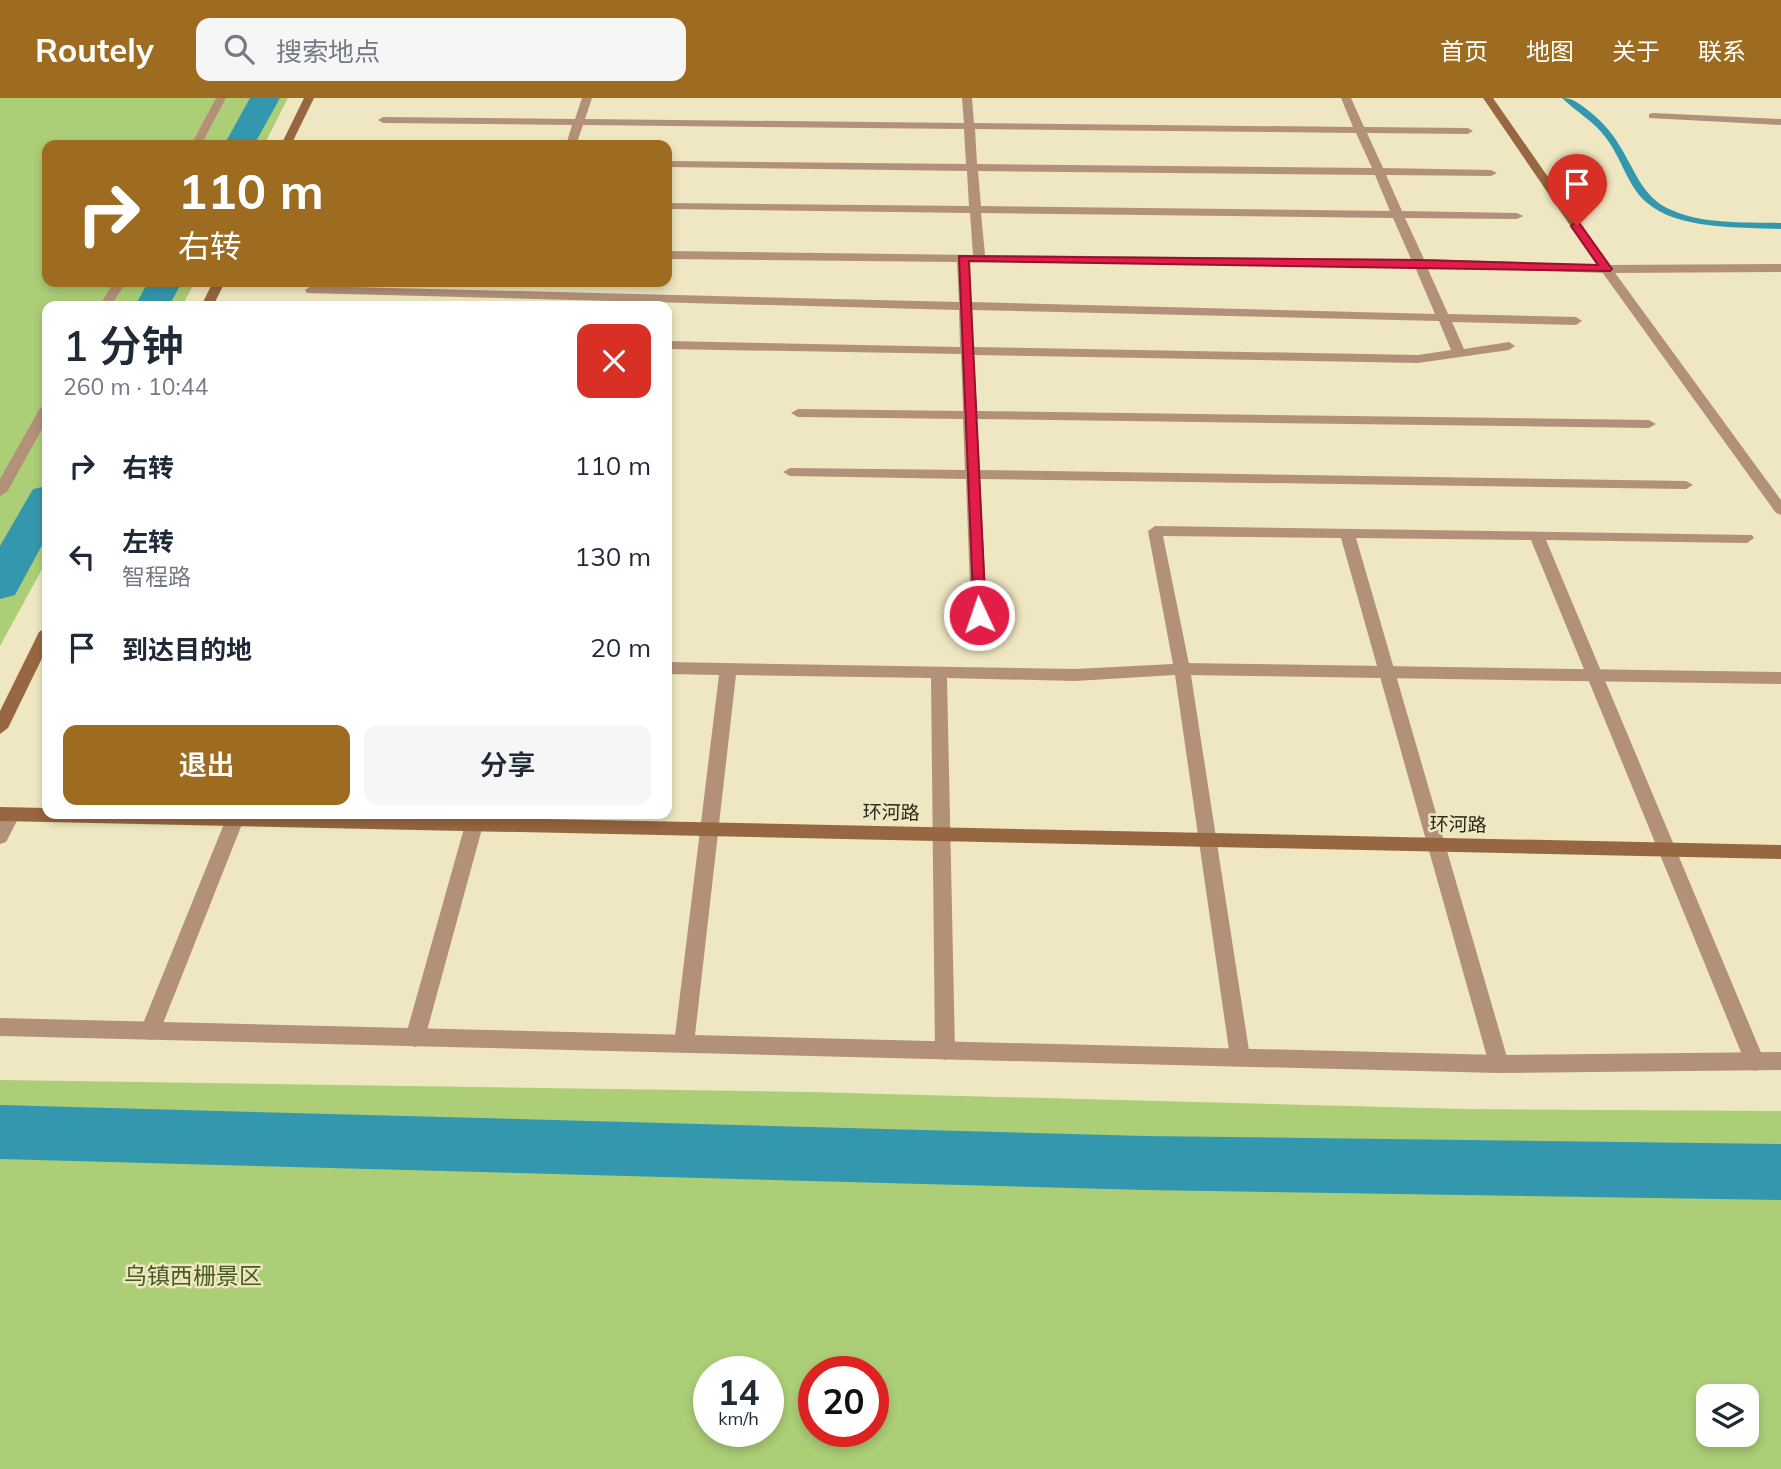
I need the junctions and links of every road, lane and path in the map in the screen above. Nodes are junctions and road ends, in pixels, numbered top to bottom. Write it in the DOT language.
graph roads {
  1 [pos="221,98"];
  2 [pos="309,98"];
  3 [pos="587,98"];
  4 [pos="968,98"];
  5 [pos="1346,98"];
  6 [pos="1488,98"];
  7 [pos="1653,116"];
  8 [pos="383,120"];
  9 [pos="579,122"];
  10 [pos="1781,122"];
  11 [pos="970,125"];
  12 [pos="1360,129"];
  13 [pos="1468,131"];
  14 [pos="200,140"];
  15 [pos="288,140"];
  16 [pos="573,140"];
  17 [pos="672,163"];
  18 [pos="972,167"];
  19 [pos="1378,171"];
  20 [pos="1491,173"];
  21 [pos="672,206"];
  22 [pos="976,209"];
  23 [pos="1398,214"];
  24 [pos="1517,216"];
  25 [pos="672,255"];
  26 [pos="963,258"];
  27 [pos="979,258"];
  28 [pos="1420,263"];
  29 [pos="1781,268"];
  30 [pos="1606,269"];
  31 [pos="311,290"];
  32 [pos="520,294"];
  33 [pos="965,306"];
  34 [pos="1443,317"];
  35 [pos="1576,320"];
  36 [pos="672,345"];
  37 [pos="1509,346"];
  38 [pos="967,350"];
  39 [pos="1459,353"];
  40 [pos="798,413"];
  41 [pos="970,415"];
  42 [pos="42,417"];
  43 [pos="1648,424"];
  44 [pos="790,472"];
  45 [pos="972,474"];
  46 [pos="1686,485"];
  47 [pos="0,492"];
  48 [pos="1781,510"];
  49 [pos="1347,534"];
  50 [pos="1537,536"];
  51 [pos="1747,538"];
  52 [pos="979,615"];
  53 [pos="41,658"];
  54 [pos="672,668"];
  55 [pos="728,669"];
  56 [pos="1182,669"];
  57 [pos="1387,672"];
  58 [pos="939,673"];
  59 [pos="1595,676"];
  60 [pos="1781,678"];
  61 [pos="0,728"];
  62 [pos="6,815"];
  63 [pos="42,815"];
  64 [pos="235,819"];
  65 [pos="476,819"];
  66 [pos="709,830"];
  67 [pos="942,834"];
  68 [pos="0,837"];
  69 [pos="1208,840"];
  70 [pos="1436,845"];
  71 [pos="1667,850"];
  72 [pos="1781,852"];
  73 [pos="0,1027"];
  74 [pos="150,1031"];
  75 [pos="415,1038"];
  76 [pos="684,1044"];
  77 [pos="945,1051"];
  78 [pos="1240,1058"];
  79 [pos="1781,1061"];
  80 [pos="1755,1062"];
  81 [pos="1499,1064"];
  1 -- 14 [label="street"];
  2 -- 15 [label="street"];
  3 -- 9 [label="street"];
  4 -- 11 [label="street"];
  5 -- 12 [label="street"];
  6 -- 30 [label="street"];
  7 -- 10 [label="street"];
  8 -- 9 [label="street"];
  9 -- 11 [label="street"];
  9 -- 16 [label="street"];
  11 -- 12 [label="street"];
  11 -- 18 [label="street"];
  12 -- 13 [label="street"];
  12 -- 19 [label="street"];
  17 -- 18 [label="street"];
  18 -- 19 [label="street"];
  18 -- 22 [label="street"];
  19 -- 20 [label="street"];
  19 -- 23 [label="street"];
  21 -- 22 [label="street"];
  22 -- 23 [label="street"];
  22 -- 27 [label="street"];
  23 -- 24 [label="street"];
  23 -- 28 [label="street"];
  25 -- 26 [label="street"];
  26 -- 27 [label="street"];
  26 -- 33 [label="street"];
  27 -- 28 [label="street"];
  28 -- 30 [label="street"];
  28 -- 34 [label="street"];
  29 -- 30 [label="street"];
  30 -- 48 [label="street"];
  31 -- 32 [label="street"];
  32 -- 33 [label="street"];
  33 -- 34 [label="street"];
  33 -- 38 [label="street"];
  34 -- 35 [label="street"];
  34 -- 39 [label="street"];
  36 -- 38 [label="street"];
  37 -- 39 [label="street"];
  38 -- 39 [label="street"];
  38 -- 41 [label="street"];
  40 -- 41 [label="street"];
  41 -- 43 [label="street"];
  41 -- 45 [label="street"];
  42 -- 47 [label="street"];
  44 -- 45 [label="street"];
  45 -- 46 [label="street"];
  45 -- 52 [label="street"];
  49 -- 50 [label="street"];
  49 -- 56 [label="street"];
  49 -- 57 [label="street"];
  50 -- 51 [label="street"];
  50 -- 59 [label="street"];
  53 -- 61 [label="street"];
  54 -- 55 [label="street"];
  55 -- 58 [label="street"];
  55 -- 66 [label="street"];
  56 -- 57 [label="street"];
  56 -- 58 [label="street"];
  56 -- 69 [label="street"];
  57 -- 59 [label="street"];
  57 -- 70 [label="street"];
  58 -- 67 [label="street"];
  59 -- 60 [label="street"];
  59 -- 71 [label="street"];
  62 -- 63 [label="street, 环河路"];
  62 -- 68 [label="street"];
  64 -- 74 [label="street"];
  65 -- 66 [label="street, 环河路"];
  65 -- 75 [label="street"];
  66 -- 67 [label="street, 环河路"];
  66 -- 76 [label="street"];
  67 -- 69 [label="street, 环河路"];
  67 -- 77 [label="street"];
  69 -- 70 [label="street, 环河路"];
  69 -- 78 [label="street"];
  70 -- 71 [label="street, 环河路"];
  70 -- 81 [label="street"];
  71 -- 72 [label="street, 环河路"];
  71 -- 80 [label="street"];
  73 -- 74 [label="street"];
  74 -- 75 [label="street"];
  75 -- 76 [label="street"];
  76 -- 77 [label="street"];
  77 -- 78 [label="street"];
  78 -- 81 [label="street"];
  79 -- 80 [label="street"];
  80 -- 81 [label="street"];
}
